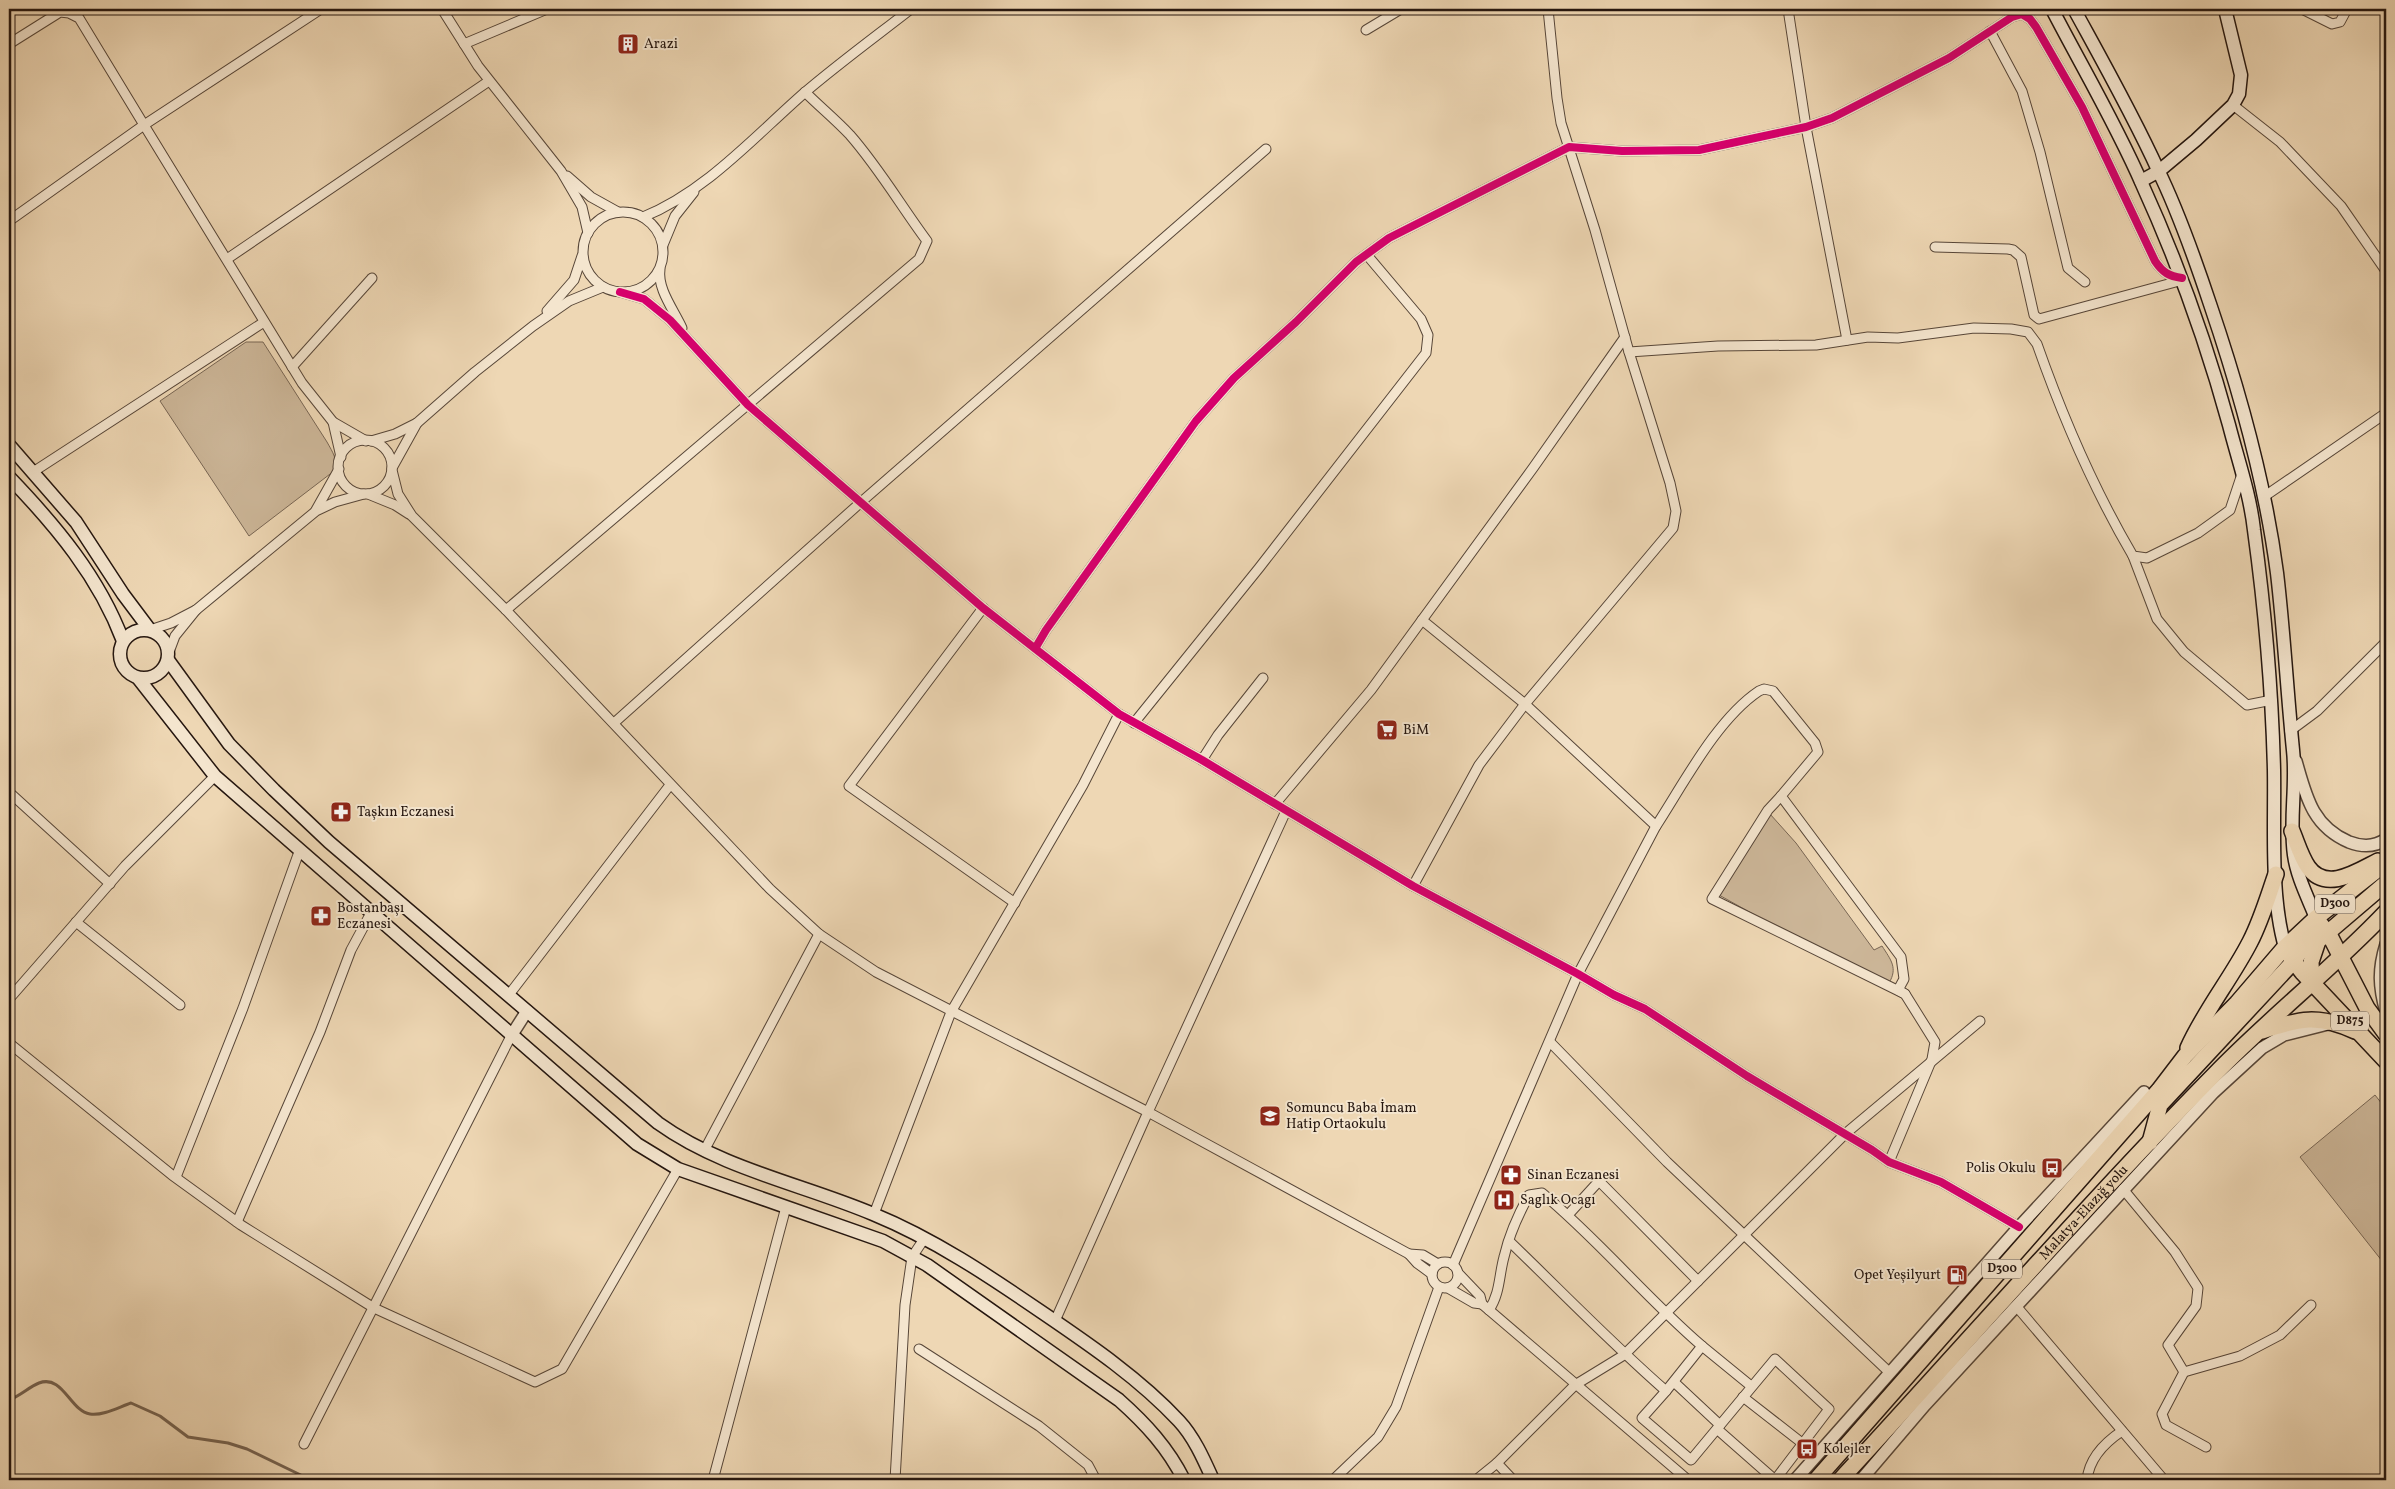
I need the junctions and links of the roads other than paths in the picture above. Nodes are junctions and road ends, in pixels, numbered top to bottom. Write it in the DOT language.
graph roads {
  1 [pos="321,9"];
  2 [pos="442,9"];
  3 [pos="547,9"];
  4 [pos="911,9"];
  5 [pos="1401,9"];
  6 [pos="1548,9"];
  7 [pos="1788,9"];
  8 [pos="2052,9"];
  9 [pos="2074,9"];
  10 [pos="2225,9"];
  11 [pos="2302,9"];
  12 [pos="2347,9"];
  13 [pos="1366,30"];
  14 [pos="1990,31"];
  15 [pos="9,44"];
  16 [pos="464,44"];
  17 [pos="490,81"];
  18 [pos="805,92"];
  19 [pos="2233,105"];
  20 [pos="144,125"];
  21 [pos="1806,127"];
  22 [pos="1569,147"];
  23 [pos="1266,149"];
  24 [pos="561,171"];
  25 [pos="2159,171"];
  26 [pos="2141,181"];
  27 [pos="699,186"];
  28 [pos="618,212"];
  29 [pos="643,216"];
  30 [pos="9,221"];
  31 [pos="588,233"];
  32 [pos="663,245"];
  33 [pos="1935,247"];
  34 [pos="583,253"];
  35 [pos="1366,254"];
  36 [pos="227,259"];
  37 [pos="2385,265"];
  38 [pos="661,267"];
  39 [pos="372,278"];
  40 [pos="2183,279"];
  41 [pos="2085,282"];
  42 [pos="603,287"];
  43 [pos="620,292"];
  44 [pos="264,322"];
  45 [pos="533,326"];
  46 [pos="1625,338"];
  47 [pos="688,340"];
  48 [pos="1847,340"];
  49 [pos="1629,352"];
  50 [pos="292,367"];
  51 [pos="748,405"];
  52 [pos="2386,413"];
  53 [pos="333,422"];
  54 [pos="418,423"];
  55 [pos="369,441"];
  56 [pos="9,445"];
  57 [pos="341,457"];
  58 [pos="392,469"];
  59 [pos="338,470"];
  60 [pos="2242,471"];
  61 [pos="33,472"];
  62 [pos="9,477"];
  63 [pos="366,494"];
  64 [pos="2265,496"];
  65 [pos="860,503"];
  66 [pos="316,510"];
  67 [pos="412,516"];
  68 [pos="2133,556"];
  69 [pos="983,608"];
  70 [pos="196,610"];
  71 [pos="506,610"];
  72 [pos="1422,620"];
  73 [pos="150,630"];
  74 [pos="123,641"];
  75 [pos="2386,642"];
  76 [pos="1036,647"];
  77 [pos="169,656"];
  78 [pos="138,678"];
  79 [pos="1263,678"];
  80 [pos="2272,700"];
  81 [pos="1525,704"];
  82 [pos="1118,714"];
  83 [pos="1134,723"];
  84 [pos="614,724"];
  85 [pos="2290,731"];
  86 [pos="2294,752"];
  87 [pos="1202,760"];
  88 [pos="215,776"];
  89 [pos="670,786"];
  90 [pos="9,792"];
  91 [pos="1781,796"];
  92 [pos="1275,804"];
  93 [pos="1286,811"];
  94 [pos="1656,826"];
  95 [pos="2292,831"];
  96 [pos="2386,840"];
  97 [pos="300,849"];
  98 [pos="2386,857"];
  99 [pos="2386,863"];
  100 [pos="2276,874"];
  101 [pos="2386,883"];
  102 [pos="110,884"];
  103 [pos="1413,886"];
  104 [pos="1015,903"];
  105 [pos="372,911"];
  106 [pos="2384,915"];
  107 [pos="2316,918"];
  108 [pos="76,922"];
  109 [pos="2331,930"];
  110 [pos="819,934"];
  111 [pos="2386,944"];
  112 [pos="2285,947"];
  113 [pos="2347,952"];
  114 [pos="2275,959"];
  115 [pos="2290,966"];
  116 [pos="1578,974"];
  117 [pos="2312,982"];
  118 [pos="1905,994"];
  119 [pos="508,996"];
  120 [pos="9,999"];
  121 [pos="180,1004"];
  122 [pos="527,1011"];
  123 [pos="951,1012"];
  124 [pos="2386,1012"];
  125 [pos="1980,1021"];
  126 [pos="2337,1022"];
  127 [pos="2256,1033"];
  128 [pos="2363,1034"];
  129 [pos="2386,1034"];
  130 [pos="510,1036"];
  131 [pos="1550,1042"];
  132 [pos="9,1043"];
  133 [pos="2185,1056"];
  134 [pos="1932,1059"];
  135 [pos="2386,1061"];
  136 [pos="2144,1092"];
  137 [pos="1148,1112"];
  138 [pos="1845,1134"];
  139 [pos="2149,1143"];
  140 [pos="704,1151"];
  141 [pos="1889,1162"];
  142 [pos="678,1169"];
  143 [pos="176,1177"];
  144 [pos="2123,1189"];
  145 [pos="786,1207"];
  146 [pos="874,1214"];
  147 [pos="1568,1215"];
  148 [pos="237,1222"];
  149 [pos="2020,1227"];
  150 [pos="1745,1234"];
  151 [pos="924,1239"];
  152 [pos="1509,1241"];
  153 [pos="1409,1254"];
  154 [pos="2045,1256"];
  155 [pos="912,1257"];
  156 [pos="1438,1264"];
  157 [pos="1453,1265"];
  158 [pos="1458,1273"];
  159 [pos="1432,1274"];
  160 [pos="1698,1281"];
  161 [pos="1444,1287"];
  162 [pos="2311,1305"];
  163 [pos="1486,1307"];
  164 [pos="2017,1307"];
  165 [pos="374,1308"];
  166 [pos="1665,1314"];
  167 [pos="1055,1321"];
  168 [pos="1702,1346"];
  169 [pos="919,1349"];
  170 [pos="1624,1355"];
  171 [pos="1889,1372"];
  172 [pos="2184,1372"];
  173 [pos="1674,1382"];
  174 [pos="1575,1385"];
  175 [pos="1751,1386"];
  176 [pos="1666,1391"];
  177 [pos="1742,1397"];
  178 [pos="1926,1405"];
  179 [pos="1718,1427"];
  180 [pos="2122,1431"];
  181 [pos="1802,1443"];
  182 [pos="304,1444"];
  183 [pos="2206,1447"];
  184 [pos="1497,1463"];
  185 [pos="1509,1479"];
  186 [pos="713,1480"];
  187 [pos="895,1480"];
  188 [pos="1096,1480"];
  189 [pos="1184,1480"];
  190 [pos="1212,1480"];
  191 [pos="1333,1480"];
  192 [pos="1476,1480"];
  193 [pos="1688,1480"];
  194 [pos="1795,1480"];
  195 [pos="1816,1480"];
  196 [pos="1840,1480"];
  197 [pos="1860,1480"];
  198 [pos="2087,1480"];
  199 [pos="2164,1480"];
  1 -- 20 [label="street"];
  2 -- 16 [label="street"];
  3 -- 16 [label="street"];
  4 -- 18 [label="street"];
  5 -- 13 [label="street"];
  6 -- 22 [label="street"];
  7 -- 21 [label="street"];
  8 -- 26 [label="main road"];
  9 -- 25 [label="main road"];
  10 -- 19 [label="main road"];
  11 -- 12 [label="street"];
  14 -- 21 [label="street"];
  14 -- 40 [label="street"];
  14 -- 41 [label="street"];
  15 -- 20 [label="street"];
  16 -- 17 [label="street"];
  17 -- 24 [label="street"];
  17 -- 36 [label="street"];
  18 -- 27 [label="street"];
  18 -- 51 [label="street"];
  19 -- 25 [label="main road"];
  19 -- 37 [label="street"];
  20 -- 30 [label="street"];
  20 -- 36 [label="street"];
  21 -- 22 [label="street"];
  21 -- 48 [label="street"];
  22 -- 35 [label="street"];
  22 -- 46 [label="street"];
  23 -- 65 [label="street"];
  24 -- 28 [label="street"];
  24 -- 31 [label="street"];
  25 -- 26 [label="main road"];
  25 -- 64 [label="main road"];
  26 -- 40 [label="main road"];
  27 -- 29 [label="street"];
  27 -- 32 [label="street"];
  28 -- 29 [label="street"];
  28 -- 31 [label="street"];
  29 -- 32 [label="street"];
  31 -- 34 [label="street"];
  32 -- 38 [label="street"];
  33 -- 40 [label="street"];
  34 -- 42 [label="street"];
  34 -- 45 [label="street"];
  35 -- 76 [label="street"];
  35 -- 83 [label="street"];
  36 -- 44 [label="street"];
  38 -- 43 [label="street"];
  38 -- 47 [label="street"];
  39 -- 50 [label="street"];
  40 -- 60 [label="main road"];
  42 -- 43 [label="street"];
  42 -- 45 [label="street"];
  43 -- 47 [label="street"];
  44 -- 50 [label="street"];
  44 -- 61 [label="street"];
  45 -- 54 [label="street"];
  46 -- 49 [label="street"];
  46 -- 72 [label="street"];
  47 -- 51 [label="street"];
  48 -- 49 [label="street"];
  48 -- 68 [label="street"];
  49 -- 81 [label="street"];
  50 -- 53 [label="street"];
  51 -- 65 [label="street"];
  51 -- 71 [label="street"];
  52 -- 64 [label="street"];
  53 -- 55 [label="street"];
  53 -- 57 [label="street"];
  54 -- 55 [label="street"];
  54 -- 58 [label="street"];
  55 -- 57 [label="street"];
  55 -- 58 [label="street"];
  56 -- 61 [label="main road"];
  57 -- 59 [label="street"];
  58 -- 63 [label="street"];
  58 -- 67 [label="street"];
  59 -- 63 [label="street"];
  59 -- 66 [label="street"];
  60 -- 68 [label="street"];
  60 -- 80 [label="main road"];
  61 -- 73 [label="main road"];
  62 -- 74 [label="main road"];
  63 -- 66 [label="street"];
  63 -- 67 [label="street"];
  64 -- 85 [label="main road"];
  65 -- 69 [label="street"];
  65 -- 84 [label="street"];
  66 -- 70 [label="street"];
  67 -- 71 [label="street"];
  68 -- 80 [label="street"];
  69 -- 76 [label="street"];
  69 -- 104 [label="street"];
  70 -- 73 [label="street"];
  70 -- 77 [label="street"];
  71 -- 84 [label="street"];
  72 -- 81 [label="street"];
  72 -- 92 [label="street"];
  73 -- 74 [label="main road"];
  73 -- 77 [label="main road"];
  74 -- 78 [label="main road"];
  75 -- 85 [label="street"];
  76 -- 82 [label="street"];
  77 -- 78 [label="main road"];
  77 -- 119 [label="main road"];
  78 -- 88 [label="main road"];
  79 -- 87 [label="street"];
  80 -- 100 [label="main road"];
  81 -- 94 [label="street"];
  81 -- 103 [label="street"];
  82 -- 83 [label="street"];
  82 -- 104 [label="street"];
  83 -- 87 [label="street"];
  84 -- 89 [label="street"];
  85 -- 86 [label="main road"];
  86 -- 95 [label="main road"];
  86 -- 96 [label="street"];
  87 -- 92 [label="street"];
  88 -- 97 [label="main road"];
  88 -- 102 [label="street"];
  89 -- 110 [label="street"];
  89 -- 119 [label="street"];
  90 -- 102 [label="street"];
  91 -- 94 [label="street"];
  91 -- 118 [label="street"];
  91 -- 118 [label="street"];
  92 -- 93 [label="street"];
  93 -- 103 [label="street"];
  93 -- 137 [label="street"];
  94 -- 116 [label="street"];
  95 -- 98 [label="highway"];
  95 -- 107 [label="main road"];
  97 -- 105 [label="main road"];
  97 -- 143 [label="street"];
  99 -- 107 [label="highway, D300"];
  100 -- 112 [label="main road"];
  100 -- 133 [label="highway"];
  101 -- 109 [label="highway"];
  102 -- 108 [label="street"];
  103 -- 116 [label="street"];
  104 -- 123 [label="street"];
  105 -- 130 [label="main road"];
  105 -- 148 [label="street"];
  106 -- 113 [label="highway, D300"];
  107 -- 109 [label="highway"];
  107 -- 112 [label="highway, D300"];
  107 -- 115 [label="highway"];
  108 -- 120 [label="street"];
  108 -- 121 [label="street"];
  109 -- 113 [label="highway"];
  109 -- 117 [label="highway"];
  110 -- 123 [label="street"];
  110 -- 140 [label="street"];
  111 -- 124 [label="street"];
  112 -- 114 [label="highway, Malatya-Elazığ yolu / D300"];
  112 -- 115 [label="highway"];
  113 -- 117 [label="highway, Malatya-Elazığ yolu / D300"];
  113 -- 129 [label="highway, D875"];
  114 -- 115 [label="highway"];
  114 -- 133 [label="highway, Malatya-Elazığ yolu / D300"];
  115 -- 117 [label="highway"];
  115 -- 139 [label="highway"];
  116 -- 131 [label="street"];
  116 -- 138 [label="street"];
  117 -- 127 [label="highway, Malatya-Elazığ yolu / D300"];
  117 -- 128 [label="highway, D875"];
  118 -- 134 [label="street"];
  119 -- 122 [label="main road"];
  122 -- 130 [label="street"];
  122 -- 140 [label="main road"];
  123 -- 137 [label="street"];
  123 -- 146 [label="street"];
  125 -- 134 [label="street"];
  126 -- 127 [label="highway"];
  126 -- 128 [label="highway"];
  126 -- 144 [label="street"];
  127 -- 139 [label="highway, Malatya-Elazığ yolu / D300"];
  128 -- 135 [label="highway, D875"];
  130 -- 142 [label="main road"];
  130 -- 165 [label="street"];
  131 -- 150 [label="street"];
  131 -- 157 [label="street"];
  132 -- 143 [label="street"];
  133 -- 136 [label="highway"];
  133 -- 195 [label="highway, Malatya-Elazığ yolu / D300"];
  134 -- 138 [label="street"];
  134 -- 141 [label="street"];
  136 -- 149 [label="street"];
  137 -- 153 [label="street"];
  137 -- 167 [label="street"];
  138 -- 141 [label="street"];
  138 -- 150 [label="street"];
  139 -- 154 [label="highway, Malatya-Elazığ yolu / D300"];
  140 -- 146 [label="main road"];
  141 -- 149 [label="street"];
  142 -- 145 [label="main road"];
  142 -- 165 [label="street"];
  143 -- 148 [label="street"];
  144 -- 164 [label="street"];
  144 -- 172 [label="street"];
  145 -- 155 [label="main road"];
  145 -- 186 [label="street"];
  146 -- 151 [label="main road"];
  147 -- 152 [label="street"];
  147 -- 160 [label="street"];
  147 -- 166 [label="street"];
  148 -- 165 [label="street"];
  149 -- 171 [label="street"];
  150 -- 160 [label="street"];
  150 -- 171 [label="street"];
  151 -- 155 [label="street"];
  151 -- 167 [label="main road"];
  152 -- 163 [label="street"];
  152 -- 170 [label="street"];
  153 -- 156 [label="street"];
  153 -- 159 [label="street"];
  154 -- 178 [label="street"];
  154 -- 196 [label="highway, Malatya-Elazığ yolu / D300"];
  155 -- 187 [label="street"];
  155 -- 189 [label="main road"];
  156 -- 157 [label="street"];
  156 -- 159 [label="street"];
  157 -- 158 [label="street"];
  158 -- 161 [label="street"];
  158 -- 163 [label="street"];
  159 -- 161 [label="street"];
  160 -- 166 [label="street"];
  161 -- 163 [label="street"];
  161 -- 191 [label="street"];
  162 -- 172 [label="street"];
  163 -- 174 [label="street"];
  164 -- 178 [label="street"];
  164 -- 180 [label="street"];
  165 -- 182 [label="street"];
  166 -- 168 [label="street"];
  166 -- 170 [label="street"];
  167 -- 190 [label="main road"];
  168 -- 173 [label="street"];
  168 -- 175 [label="street"];
  169 -- 188 [label="street"];
  170 -- 174 [label="street"];
  170 -- 176 [label="street"];
  171 -- 194 [label="street"];
  172 -- 183 [label="street"];
  173 -- 176 [label="street"];
  173 -- 179 [label="street"];
  174 -- 184 [label="street"];
  174 -- 193 [label="street"];
  175 -- 177 [label="street"];
  175 -- 181 [label="street"];
  176 -- 179 [label="street"];
  177 -- 179 [label="street"];
  177 -- 181 [label="street"];
  178 -- 197 [label="street"];
  179 -- 181 [label="street"];
  180 -- 198 [label="street"];
  180 -- 199 [label="street"];
  184 -- 185 [label="street"];
  184 -- 192 [label="street"];
}
